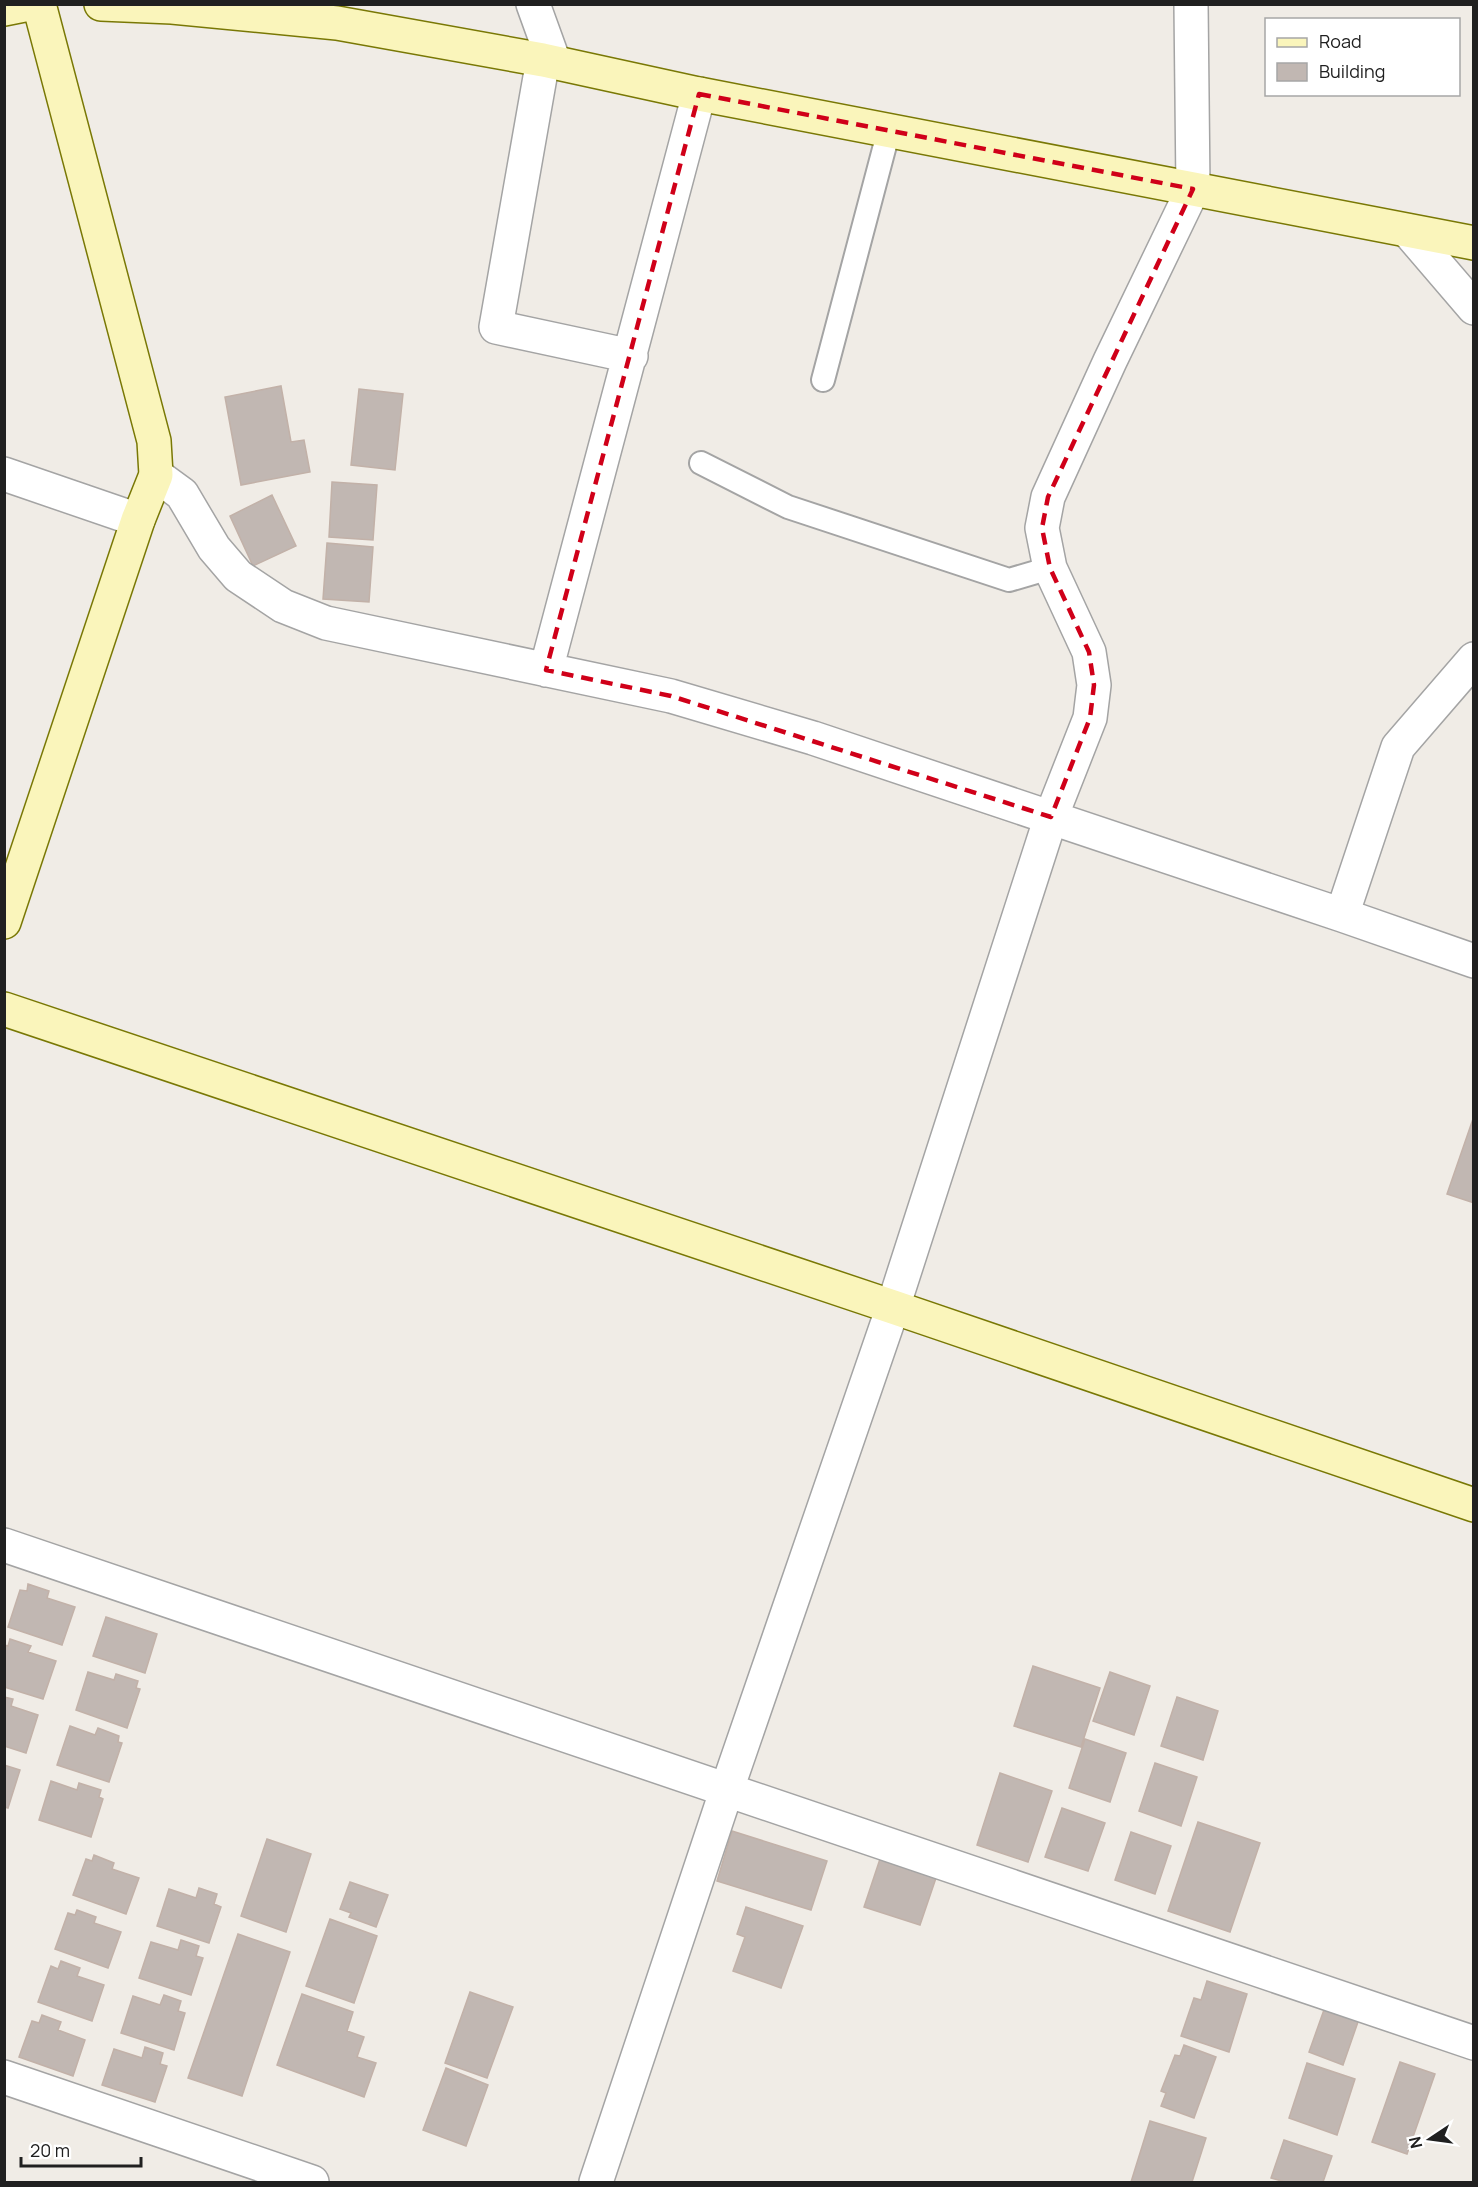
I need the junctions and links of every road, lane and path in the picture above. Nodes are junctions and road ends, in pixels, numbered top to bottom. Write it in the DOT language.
graph roads {
  1 [pos="29,4"];
  2 [pos="39,4"];
  3 [pos="101,4"];
  4 [pos="533,4"];
  5 [pos="1191,4"];
  6 [pos="208,8"];
  7 [pos="4,9"];
  8 [pos="549,61"];
  9 [pos="699,94"];
  10 [pos="889,130"];
  11 [pos="1193,189"];
  12 [pos="1408,231"];
  13 [pos="1473,243"];
  14 [pos="1473,308"];
  15 [pos="631,356"];
  16 [pos="823,380"];
  17 [pos="701,463"];
  18 [pos="4,474"];
  19 [pos="156,475"];
  20 [pos="138,520"];
  21 [pos="1050,568"];
  22 [pos="1473,659"];
  23 [pos="546,670"];
  24 [pos="1051,817"];
  25 [pos="1342,915"];
  26 [pos="4,922"];
  27 [pos="1473,961"];
  28 [pos="4,1009"];
  29 [pos="893,1307"];
  30 [pos="1473,1505"];
  31 [pos="4,1545"];
  32 [pos="728,1789"];
  33 [pos="1473,2043"];
  34 [pos="4,2077"];
  35 [pos="312,2182"];
  36 [pos="596,2182"];
  1 -- 7 [label="street"];
  2 -- 19 [label="street"];
  3 -- 6 [label="street"];
  4 -- 8 [label="street"];
  5 -- 11 [label="street"];
  6 -- 8 [label="street"];
  8 -- 9 [label="street"];
  8 -- 15 [label="street"];
  9 -- 10 [label="street"];
  9 -- 15 [label="street"];
  10 -- 11 [label="street"];
  10 -- 16 [label="lane"];
  11 -- 12 [label="street"];
  11 -- 21 [label="street"];
  12 -- 13 [label="street"];
  12 -- 14 [label="street"];
  15 -- 23 [label="street"];
  17 -- 21 [label="lane"];
  18 -- 20 [label="street"];
  19 -- 20 [label="street"];
  19 -- 23 [label="street"];
  20 -- 26 [label="street"];
  21 -- 24 [label="street"];
  22 -- 25 [label="street"];
  23 -- 24 [label="street"];
  24 -- 25 [label="street"];
  24 -- 29 [label="street"];
  25 -- 27 [label="street"];
  28 -- 29 [label="street"];
  29 -- 30 [label="street"];
  29 -- 32 [label="street"];
  31 -- 32 [label="street"];
  32 -- 33 [label="street"];
  32 -- 36 [label="street"];
  34 -- 35 [label="street"];
}
